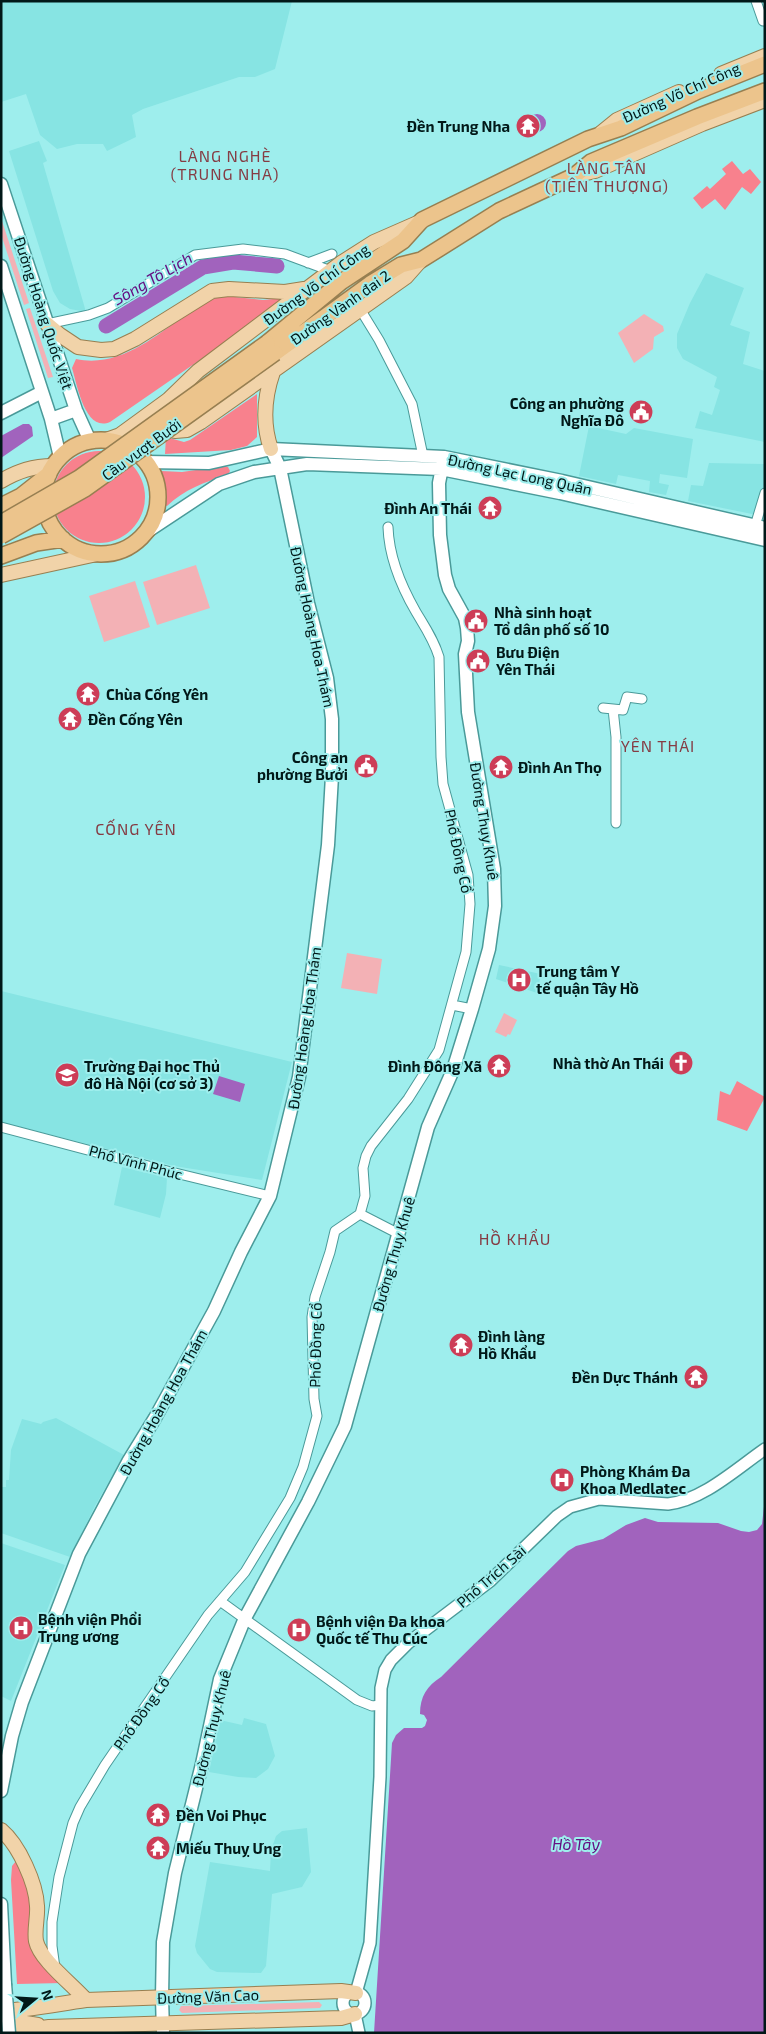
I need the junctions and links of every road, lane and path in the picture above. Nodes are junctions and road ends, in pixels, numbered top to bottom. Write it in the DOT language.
graph roads {
  1 [pos="756,1"];
  2 [pos="765,20"];
  3 [pos="765,56"];
  4 [pos="765,64"];
  5 [pos="765,91"];
  6 [pos="765,100"];
  7 [pos="601,133"];
  8 [pos="574,176"];
  9 [pos="1,184"];
  10 [pos="422,220"];
  11 [pos="332,254"];
  12 [pos="427,256"];
  13 [pos="308,263"];
  14 [pos="1,266"];
  15 [pos="331,271"];
  16 [pos="307,289"];
  17 [pos="360,309"];
  18 [pos="47,324"];
  19 [pos="271,348"];
  20 [pos="273,372"];
  21 [pos="42,392"];
  22 [pos="168,400"];
  23 [pos="76,410"];
  24 [pos="1,413"];
  25 [pos="51,419"];
  26 [pos="106,440"];
  27 [pos="90,441"];
  28 [pos="271,449"];
  29 [pos="423,456"];
  30 [pos="145,462"];
  31 [pos="442,463"];
  32 [pos="54,466"];
  33 [pos="280,468"];
  34 [pos="1,481"];
  35 [pos="765,493"];
  36 [pos="1,506"];
  37 [pos="704,519"];
  38 [pos="1,523"];
  39 [pos="388,527"];
  40 [pos="760,527"];
  41 [pos="145,533"];
  42 [pos="1,536"];
  43 [pos="63,539"];
  44 [pos="765,540"];
  45 [pos="97,554"];
  46 [pos="1,556"];
  47 [pos="1,575"];
  48 [pos="642,699"];
  49 [pos="603,708"];
  50 [pos="613,709"];
  51 [pos="616,823"];
  52 [pos="452,1005"];
  53 [pos="472,1010"];
  54 [pos="1,1127"];
  55 [pos="270,1196"];
  56 [pos="360,1214"];
  57 [pos="399,1234"];
  58 [pos="765,1450"];
  59 [pos="220,1601"];
  60 [pos="245,1618"];
  61 [pos="380,1705"];
  62 [pos="6,1735"];
  63 [pos="1,1791"];
  64 [pos="1,1830"];
  65 [pos="1,1904"];
  66 [pos="55,1968"];
  67 [pos="356,1992"];
  68 [pos="162,1997"];
  69 [pos="86,2000"];
  70 [pos="1,2003"];
  71 [pos="60,2003"];
  72 [pos="1,2011"];
  73 [pos="356,2014"];
  74 [pos="1,2019"];
  75 [pos="49,2027"];
  76 [pos="163,2028"];
  77 [pos="79,2030"];
  78 [pos="5,2033"];
  79 [pos="9,2033"];
  80 [pos="359,2033"];
  1 -- 2 [label="street"];
  3 -- 7 [label="main road, Đường Võ Chí Công"];
  4 -- 7 [label="highway, Đường Võ Chí Công"];
  5 -- 8 [label="highway, Đường Võ Chí Công"];
  6 -- 8 [label="main road, Đường Võ Chí Công"];
  7 -- 10 [label="highway, Đường Võ Chí Công"];
  8 -- 12 [label="highway, Đường Võ Chí Công"];
  9 -- 18 [label="main road, Đường Hoàng Quốc Việt"];
  10 -- 15 [label="main road, Đường Võ Chí Công"];
  10 -- 19 [label="highway, Đường Vành đai 2"];
  11 -- 13 [label="street"];
  12 -- 17 [label="main road, Đường Võ Chí Công"];
  12 -- 19 [label="highway, Đường Vành đai 2"];
  13 -- 15 [label="street"];
  13 -- 18 [label="street"];
  14 -- 21 [label="main road, Đường Hoàng Quốc Việt"];
  15 -- 16 [label="main road, Đường Võ Chí Công"];
  16 -- 18 [label="main road"];
  16 -- 22 [label="main road, Đường Võ Chí Công"];
  17 -- 20 [label="main road, Đường Võ Chí Công"];
  17 -- 29 [label="street"];
  18 -- 23 [label="main road, Đường Hoàng Quốc Việt"];
  19 -- 38 [label="highway, Cầu vượt Bưởi, bridge"];
  19 -- 42 [label="highway, Cầu vượt Bưởi, bridge"];
  20 -- 22 [label="main road, Đường Võ Chí Công"];
  20 -- 28 [label="main road"];
  21 -- 24 [label="main road"];
  21 -- 25 [label="main road, Đường Hoàng Quốc Việt"];
  22 -- 26 [label="main road, Đường Võ Chí Công"];
  23 -- 25 [label="main road"];
  23 -- 27 [label="main road, Đường Hoàng Quốc Việt"];
  25 -- 32 [label="main road, Đường Hoàng Quốc Việt"];
  26 -- 27 [label="highway"];
  26 -- 30 [label="highway"];
  27 -- 32 [label="highway"];
  28 -- 29 [label="main road, Đường Lạc Long Quân"];
  28 -- 30 [label="main road, Đường Lạc Long Quân"];
  28 -- 33 [label="main road, Đường Hoàng Hoa Thám"];
  29 -- 31 [label="main road, Đường Lạc Long Quân"];
  30 -- 41 [label="highway"];
  31 -- 33 [label="main road, Đường Lạc Long Quân"];
  31 -- 37 [label="main road, Đường Lạc Long Quân"];
  31 -- 53 [label="main road, Đường Thụy Khuê"];
  32 -- 34 [label="main road"];
  32 -- 36 [label="highway"];
  32 -- 43 [label="highway"];
  33 -- 41 [label="main road, Đường Lạc Long Quân"];
  33 -- 55 [label="main road, Đường Hoàng Hoa Thám"];
  35 -- 40 [label="street"];
  37 -- 40 [label="main road, Đường Lạc Long Quân"];
  37 -- 44 [label="main road, Đường Lạc Long Quân"];
  39 -- 52 [label="street, Phố Đồng Cổ"];
  41 -- 45 [label="highway"];
  43 -- 45 [label="highway"];
  43 -- 46 [label="highway"];
  45 -- 47 [label="main road"];
  48 -- 50 [label="street"];
  49 -- 50 [label="street"];
  50 -- 51 [label="street"];
  52 -- 53 [label="street"];
  52 -- 56 [label="street, Phố Đồng Cổ"];
  53 -- 57 [label="main road, Đường Thụy Khuê"];
  54 -- 55 [label="street, Phố Vĩnh Phúc"];
  55 -- 62 [label="main road, Đường Hoàng Hoa Thám"];
  56 -- 57 [label="street"];
  56 -- 59 [label="street, Phố Đồng Cổ"];
  57 -- 60 [label="main road, Đường Thụy Khuê"];
  58 -- 61 [label="street, Phố Trích Sài"];
  59 -- 60 [label="street"];
  59 -- 66 [label="street, Phố Đồng Cổ"];
  60 -- 61 [label="street"];
  60 -- 68 [label="main road, Đường Thụy Khuê"];
  61 -- 67 [label="street, Phố Trích Sài"];
  62 -- 63 [label="main road, Đường Hoàng Hoa Thám"];
  64 -- 66 [label="main road"];
  65 -- 79 [label="main road, bridge"];
  66 -- 69 [label="main road"];
  67 -- 68 [label="main road, Đường Văn Cao"];
  67 -- 73 [label="street"];
  67 -- 73 [label="street"];
  68 -- 69 [label="main road, Đường Văn Cao"];
  68 -- 76 [label="main road, Đường Thụy Khuê"];
  69 -- 71 [label="main road, Đường Văn Cao"];
  70 -- 71 [label="main road, Đường Văn Cao"];
  71 -- 72 [label="main road, Đường Văn Cao"];
  73 -- 76 [label="main road, Đường Văn Cao"];
  73 -- 80 [label="street"];
  74 -- 75 [label="main road, Đường Văn Cao"];
  75 -- 77 [label="main road, Đường Văn Cao"];
  75 -- 78 [label="main road, Đường Văn Cao"];
  76 -- 77 [label="main road, Đường Văn Cao"];
}
